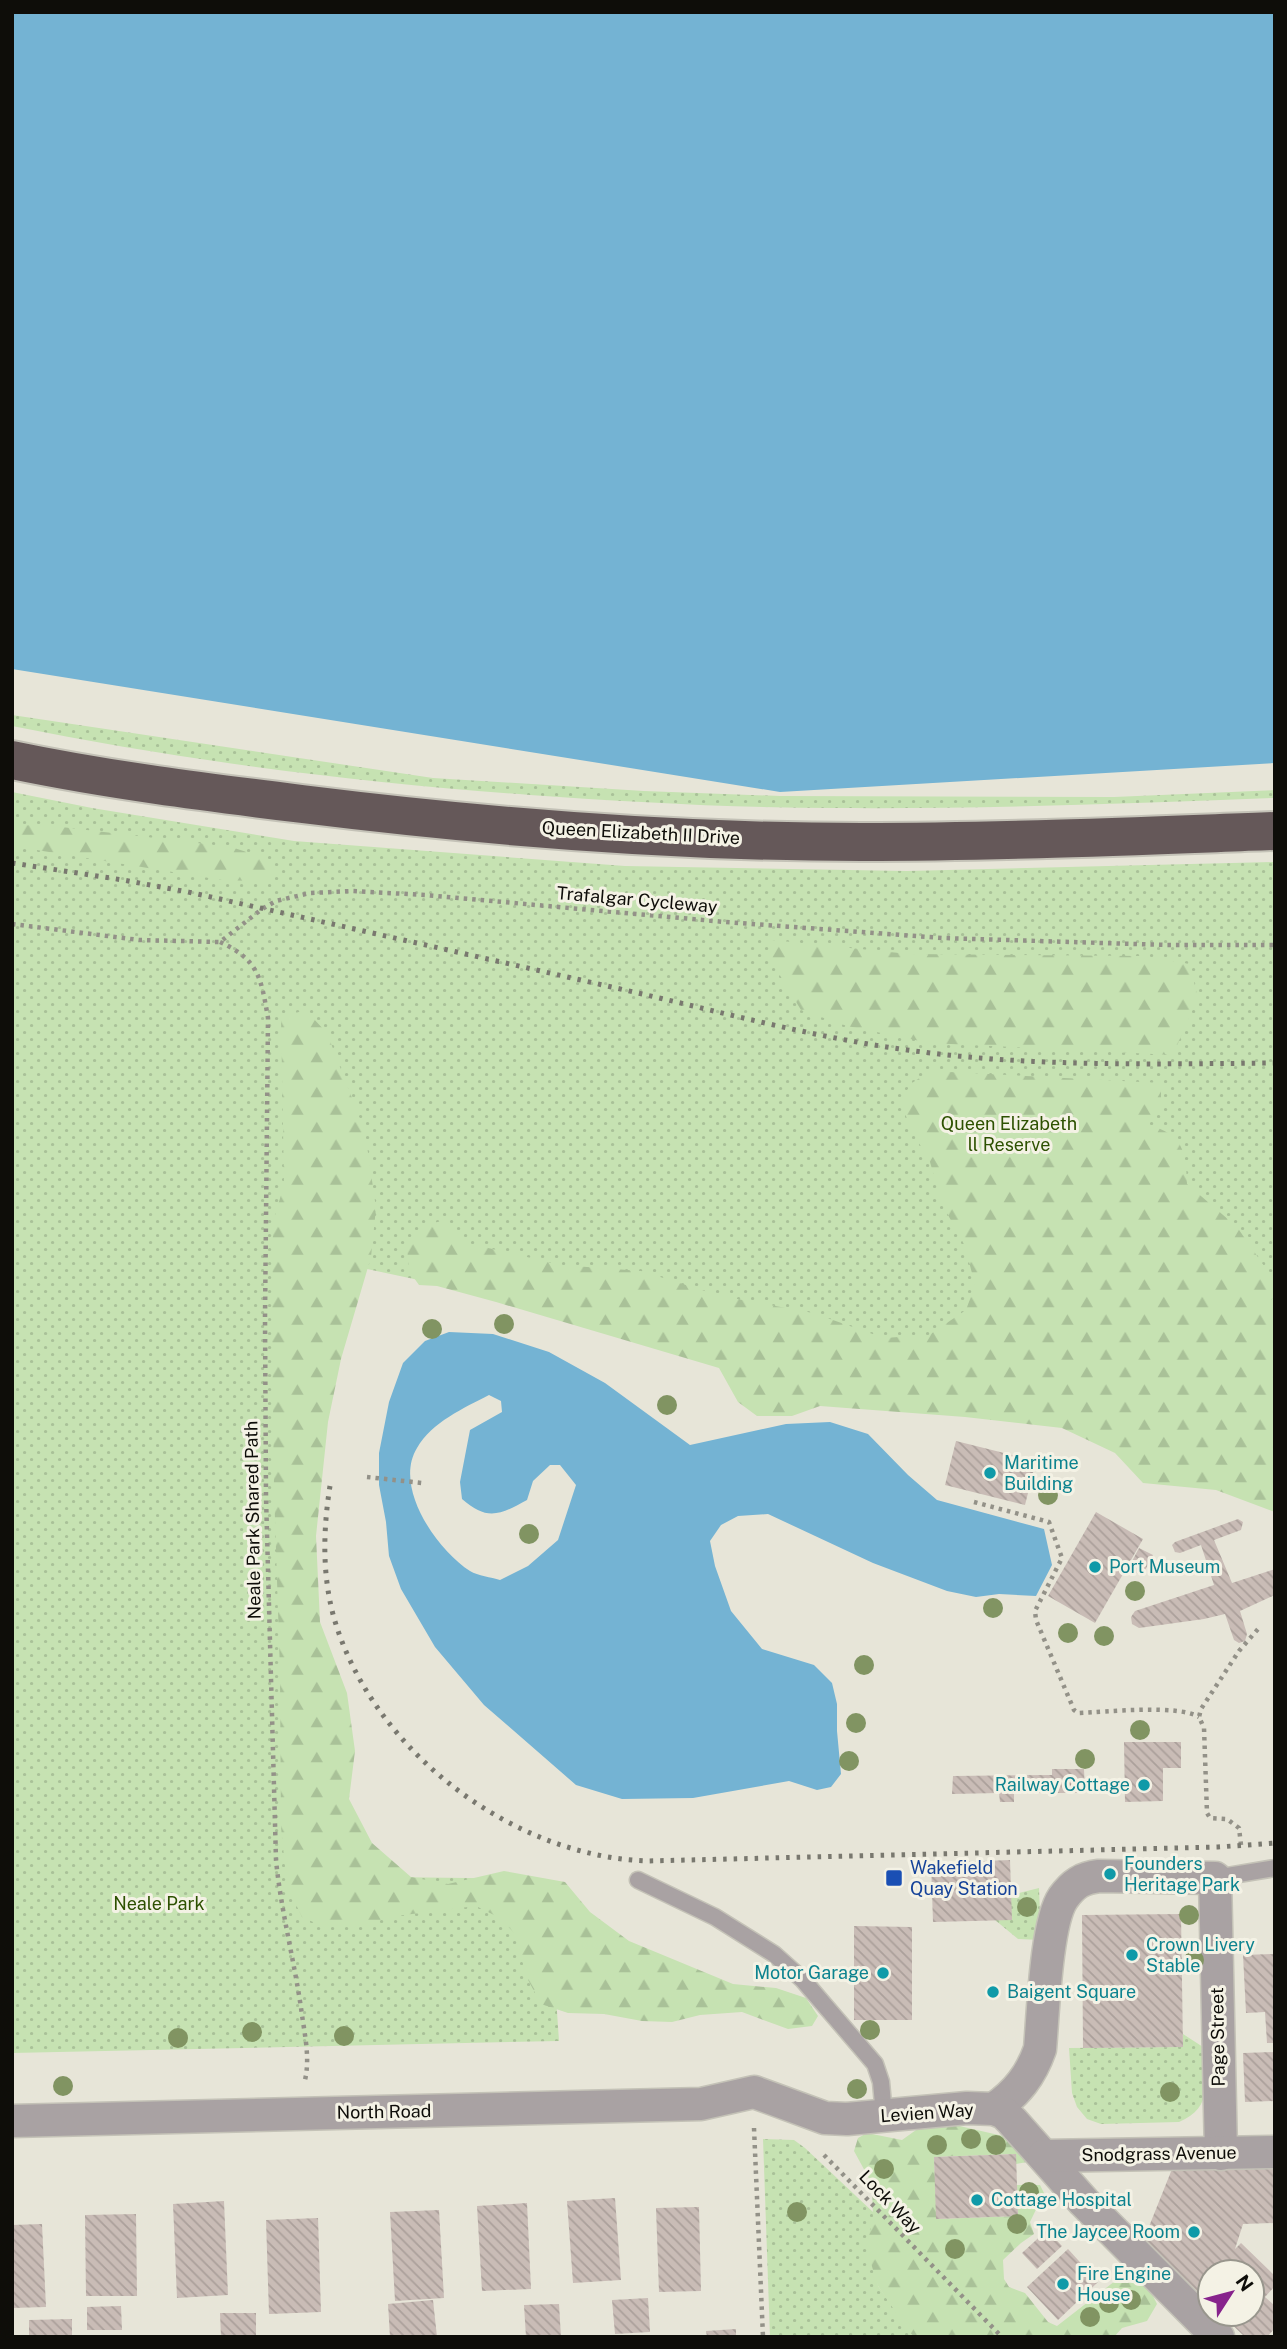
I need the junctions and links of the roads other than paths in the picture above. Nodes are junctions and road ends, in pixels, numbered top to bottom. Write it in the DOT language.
graph roads {
  1 [pos="12,760"];
  2 [pos="1275,831"];
  3 [pos="1275,1868"];
  4 [pos="1215,1878"];
  5 [pos="639,1880"];
  6 [pos="754,2092"];
  7 [pos="994,2109"];
  8 [pos="884,2115"];
  9 [pos="12,2121"];
  10 [pos="1275,2152"];
  11 [pos="1220,2154"];
  12 [pos="1044,2156"];
  13 [pos="1218,2337"];
  1 -- 2 [label="highway, Queen Elizabeth II Drive"];
  3 -- 4 [label="lane"];
  4 -- 7 [label="street"];
  4 -- 11 [label="street, Page Street"];
  5 -- 8 [label="lane"];
  6 -- 8 [label="street, Levien Way"];
  6 -- 9 [label="street, North Road"];
  7 -- 8 [label="street, Levien Way"];
  7 -- 12 [label="street, Levien Way"];
  10 -- 11 [label="street, Snodgrass Avenue"];
  11 -- 12 [label="street, Snodgrass Avenue"];
  12 -- 13 [label="street, Levien Way"];
}
